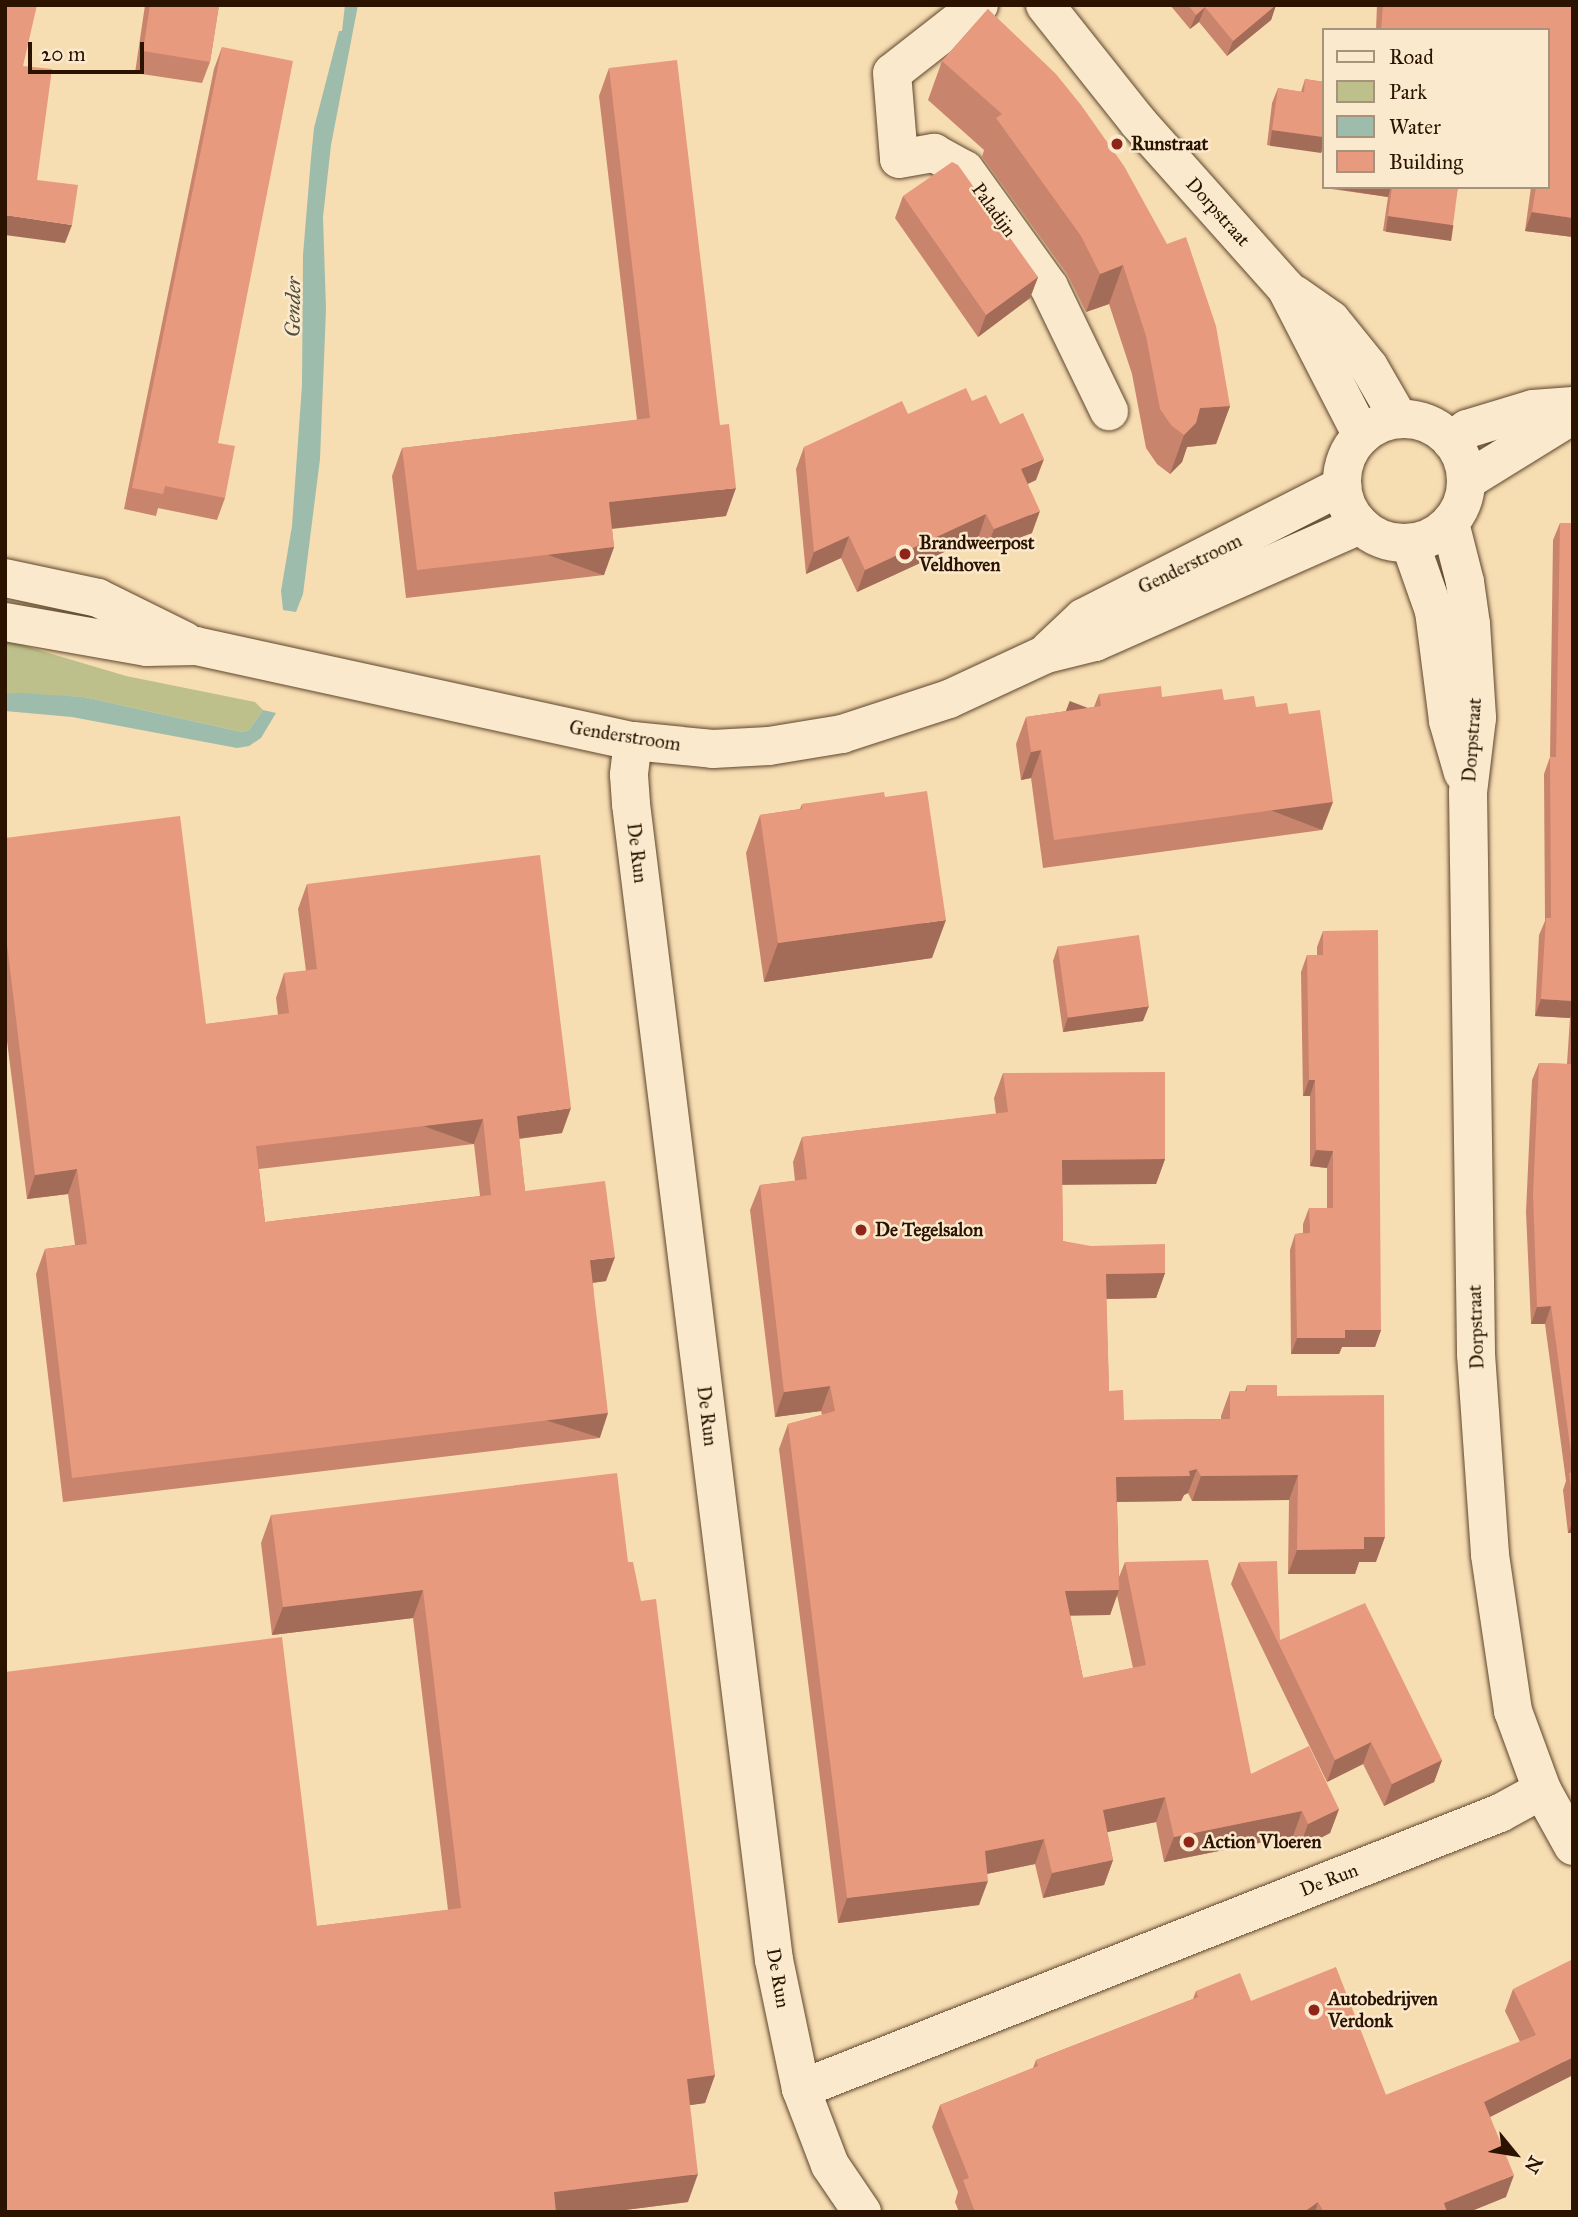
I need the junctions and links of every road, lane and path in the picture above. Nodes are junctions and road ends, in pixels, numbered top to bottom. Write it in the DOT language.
graph roads {
  1 [pos="979,5"];
  2 [pos="1045,5"];
  3 [pos="1286,288"];
  4 [pos="1573,406"];
  5 [pos="1109,411"];
  6 [pos="1573,415"];
  7 [pos="1399,419"];
  8 [pos="1362,436"];
  9 [pos="1451,442"];
  10 [pos="1466,481"];
  11 [pos="1342,486"];
  12 [pos="1450,523"];
  13 [pos="1360,525"];
  14 [pos="1410,543"];
  15 [pos="5,578"];
  16 [pos="5,622"];
  17 [pos="196,646"];
  18 [pos="1046,653"];
  19 [pos="633,741"];
  20 [pos="1468,792"];
  21 [pos="1542,1790"];
  22 [pos="1573,1846"];
  23 [pos="801,2089"];
  24 [pos="862,2212"];
  1 -- 5 [label="street, Paladijn"];
  2 -- 3 [label="street, Dorpstraat"];
  3 -- 7 [label="street, Dorpstraat"];
  3 -- 8 [label="street, Dorpstraat"];
  4 -- 9 [label="street"];
  6 -- 10 [label="street"];
  7 -- 8 [label="street"];
  7 -- 9 [label="street"];
  8 -- 11 [label="street"];
  9 -- 10 [label="street"];
  10 -- 12 [label="street"];
  11 -- 13 [label="street"];
  11 -- 18 [label="street, Genderstroom"];
  12 -- 14 [label="street"];
  12 -- 20 [label="street, Dorpstraat"];
  13 -- 14 [label="street"];
  13 -- 18 [label="street, Genderstroom"];
  14 -- 20 [label="street, Dorpstraat"];
  15 -- 17 [label="street, Genderstroom"];
  16 -- 17 [label="street, Genderstroom"];
  17 -- 19 [label="street, Genderstroom"];
  18 -- 19 [label="street, Genderstroom"];
  19 -- 23 [label="street, De Run"];
  20 -- 21 [label="street, Dorpstraat"];
  21 -- 22 [label="street, Dorpstraat"];
  21 -- 23 [label="street, De Run"];
  23 -- 24 [label="street, De Run"];
}
